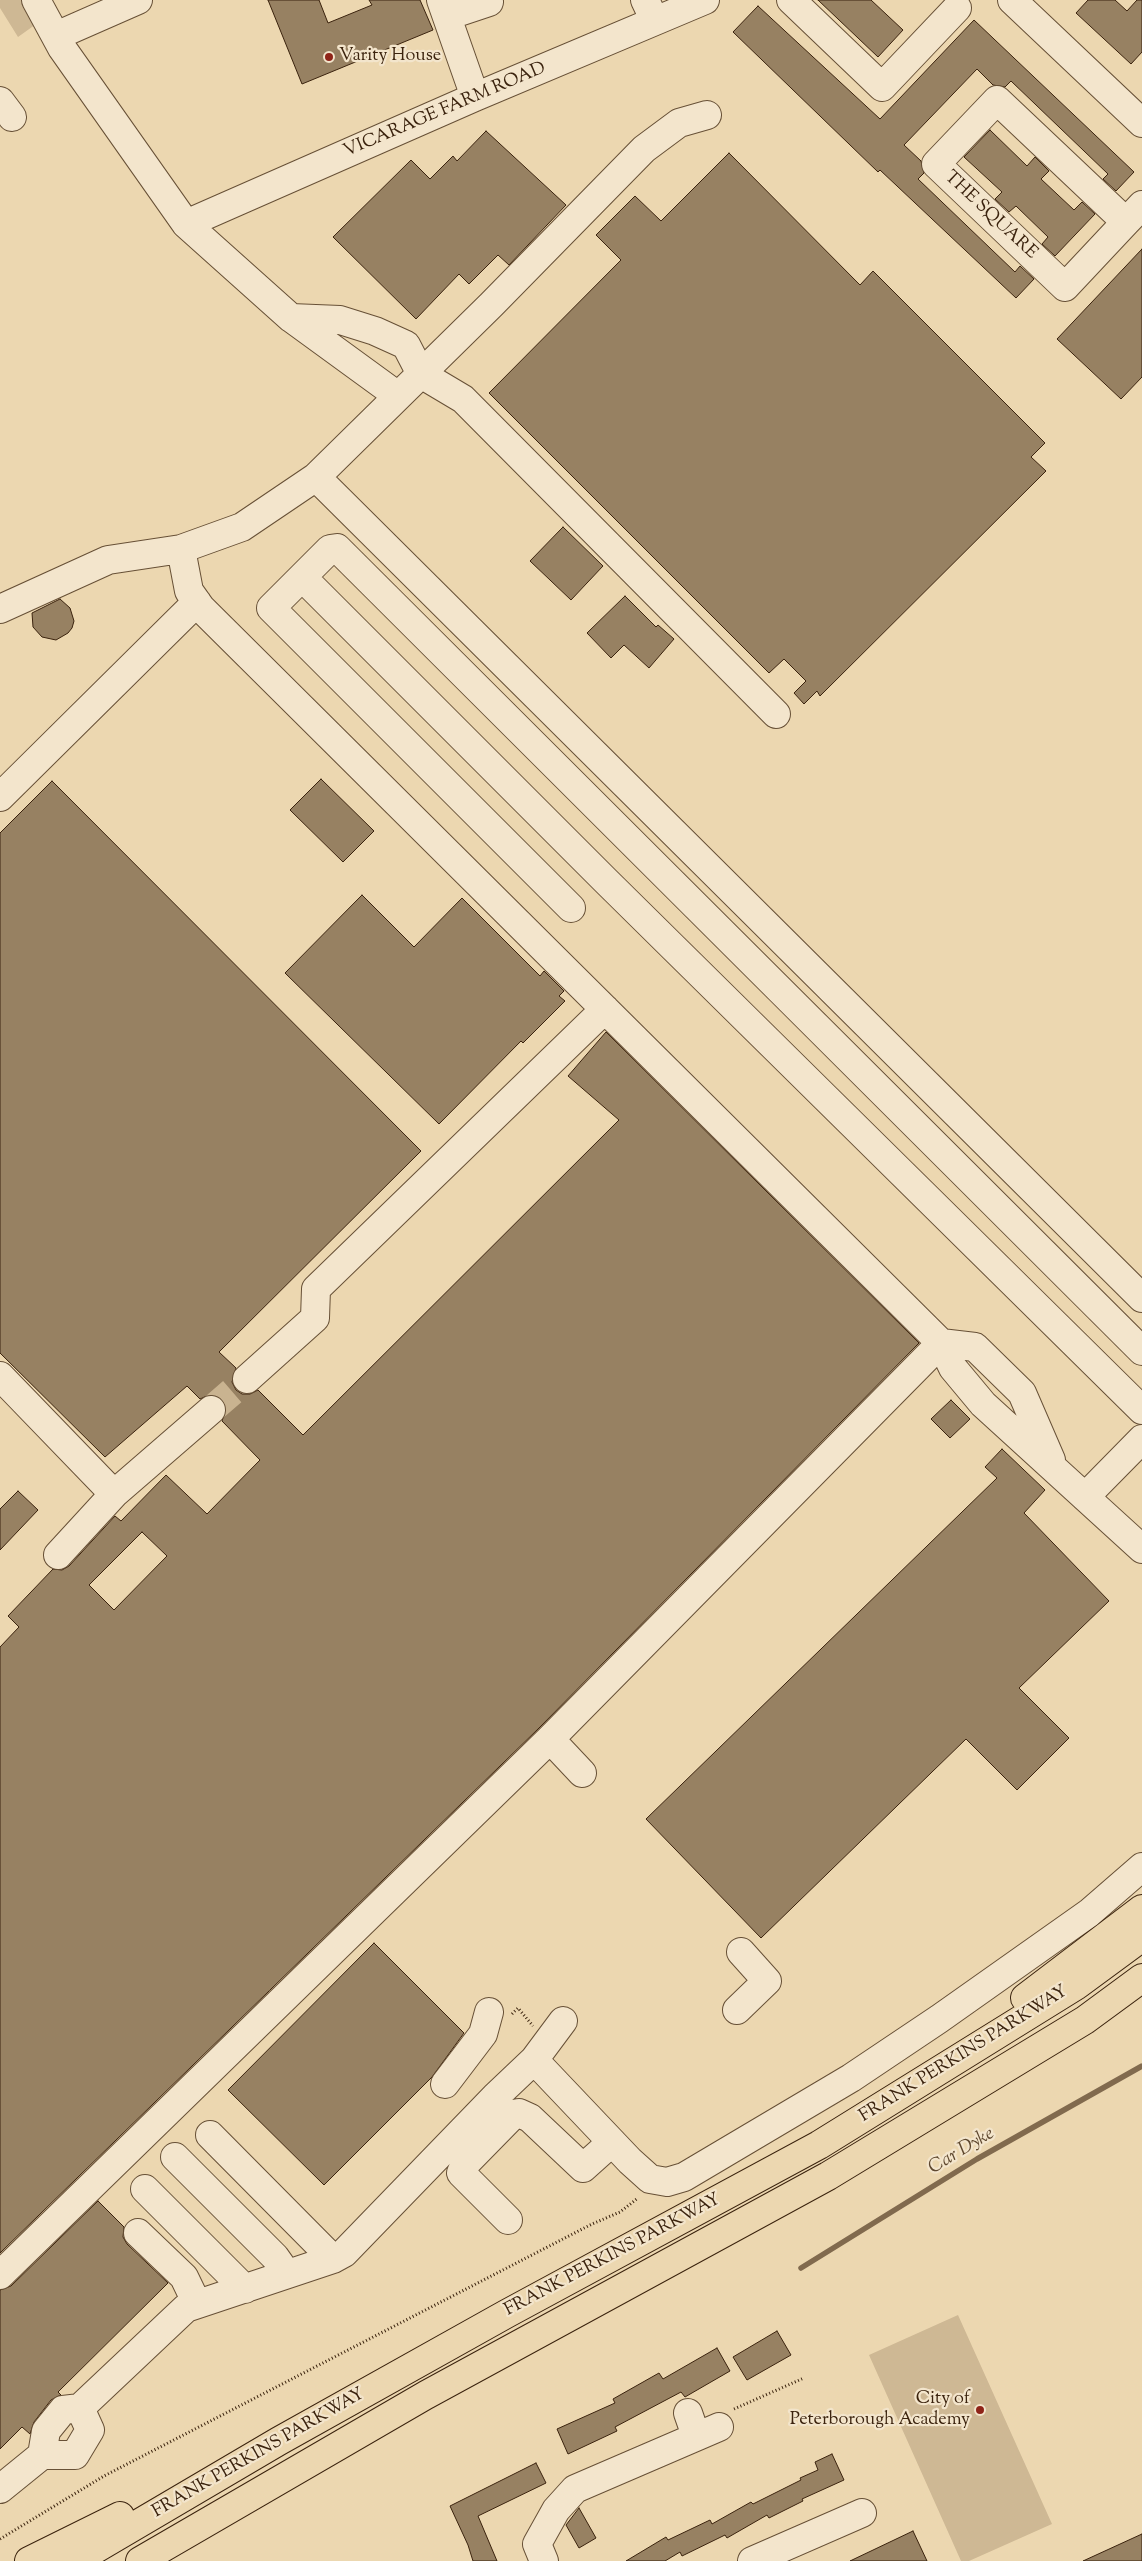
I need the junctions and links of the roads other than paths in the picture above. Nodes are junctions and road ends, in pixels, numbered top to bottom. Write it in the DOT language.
graph roads {
  1 [pos="36,0"];
  2 [pos="138,0"];
  3 [pos="488,0"];
  4 [pos="705,0"];
  5 [pos="791,0"];
  6 [pos="1012,0"];
  7 [pos="444,8"];
  8 [pos="957,8"];
  9 [pos="650,10"];
  10 [pos="56,36"];
  11 [pos="475,97"];
  12 [pos="708,115"];
  13 [pos="1142,123"];
  14 [pos="1134,214"];
  15 [pos="186,224"];
  16 [pos="291,318"];
  17 [pos="421,374"];
  18 [pos="398,396"];
  19 [pos="316,477"];
  20 [pos="181,549"];
  21 [pos="302,577"];
  22 [pos="197,602"];
  23 [pos="0,609"];
  24 [pos="776,714"];
  25 [pos="0,796"];
  26 [pos="571,908"];
  27 [pos="605,1009"];
  28 [pos="1142,1298"];
  29 [pos="941,1343"];
  30 [pos="1142,1351"];
  31 [pos="0,1376"];
  32 [pos="246,1379"];
  33 [pos="211,1410"];
  34 [pos="1142,1410"];
  35 [pos="1142,1422"];
  36 [pos="1136,1445"];
  37 [pos="114,1494"];
  38 [pos="1084,1497"];
  39 [pos="1142,1549"];
  40 [pos="58,1555"];
  41 [pos="550,1739"];
  42 [pos="582,1773"];
  43 [pos="1142,1867"];
  44 [pos="1142,1909"];
  45 [pos="1142,1937"];
  46 [pos="741,1952"];
  47 [pos="1142,1978"];
  48 [pos="737,2010"];
  49 [pos="552,2022"];
  50 [pos="486,2023"];
  51 [pos="534,2060"];
  52 [pos="445,2084"];
  53 [pos="892,2099"];
  54 [pos="210,2135"];
  55 [pos="612,2142"];
  56 [pos="175,2157"];
  57 [pos="145,2189"];
  58 [pos="508,2220"];
  59 [pos="138,2233"];
  60 [pos="333,2259"];
  61 [pos="287,2274"];
  62 [pos="0,2275"];
  63 [pos="245,2289"];
  64 [pos="197,2304"];
  65 [pos="80,2408"];
  66 [pos="701,2425"];
  67 [pos="279,2441"];
  68 [pos="42,2455"];
  69 [pos="268,2486"];
  70 [pos="0,2489"];
  71 [pos="853,2517"];
  72 [pos="29,2561"];
  73 [pos="75,2561"];
  74 [pos="140,2561"];
  75 [pos="161,2561"];
  76 [pos="544,2561"];
  77 [pos="752,2561"];
  1 -- 10 [label="street"];
  2 -- 10 [label="street"];
  3 -- 7 [label="street"];
  4 -- 9 [label="street, VICARAGE FARM ROAD"];
  5 -- 8 [label="street"];
  6 -- 13 [label="street"];
  7 -- 11 [label="street"];
  9 -- 11 [label="street, VICARAGE FARM ROAD"];
  10 -- 15 [label="street"];
  11 -- 15 [label="street, VICARAGE FARM ROAD"];
  12 -- 17 [label="street"];
  14 -- 14 [label="street, THE SQUARE"];
  15 -- 16 [label="street"];
  16 -- 17 [label="street"];
  16 -- 18 [label="street"];
  17 -- 18 [label="street"];
  17 -- 24 [label="street"];
  18 -- 19 [label="street"];
  19 -- 20 [label="street"];
  19 -- 28 [label="street"];
  20 -- 22 [label="street"];
  20 -- 23 [label="street"];
  21 -- 26 [label="street"];
  21 -- 30 [label="street"];
  21 -- 34 [label="street"];
  22 -- 25 [label="street"];
  22 -- 27 [label="street"];
  27 -- 29 [label="street"];
  27 -- 32 [label="street"];
  29 -- 38 [label="street"];
  29 -- 41 [label="street"];
  31 -- 37 [label="street"];
  33 -- 37 [label="street"];
  35 -- 36 [label="street"];
  36 -- 38 [label="street"];
  37 -- 40 [label="street"];
  38 -- 39 [label="street"];
  41 -- 42 [label="street"];
  41 -- 62 [label="street"];
  43 -- 55 [label="street"];
  44 -- 53 [label="highway"];
  45 -- 53 [label="highway, FRANK PERKINS PARKWAY"];
  46 -- 48 [label="street"];
  47 -- 69 [label="highway, FRANK PERKINS PARKWAY"];
  49 -- 51 [label="street"];
  50 -- 52 [label="street"];
  51 -- 55 [label="street"];
  51 -- 60 [label="street"];
  53 -- 67 [label="highway, FRANK PERKINS PARKWAY"];
  54 -- 60 [label="street"];
  55 -- 58 [label="street"];
  56 -- 61 [label="street"];
  57 -- 63 [label="street"];
  59 -- 64 [label="street"];
  60 -- 61 [label="street"];
  61 -- 63 [label="street"];
  63 -- 64 [label="street"];
  64 -- 65 [label="street"];
  65 -- 68 [label="street"];
  65 -- 68 [label="street"];
  66 -- 76 [label="street"];
  67 -- 72 [label="highway"];
  67 -- 73 [label="highway, FRANK PERKINS PARKWAY"];
  68 -- 70 [label="street"];
  69 -- 74 [label="highway, FRANK PERKINS PARKWAY"];
  69 -- 75 [label="highway"];
  71 -- 77 [label="street"];
}
